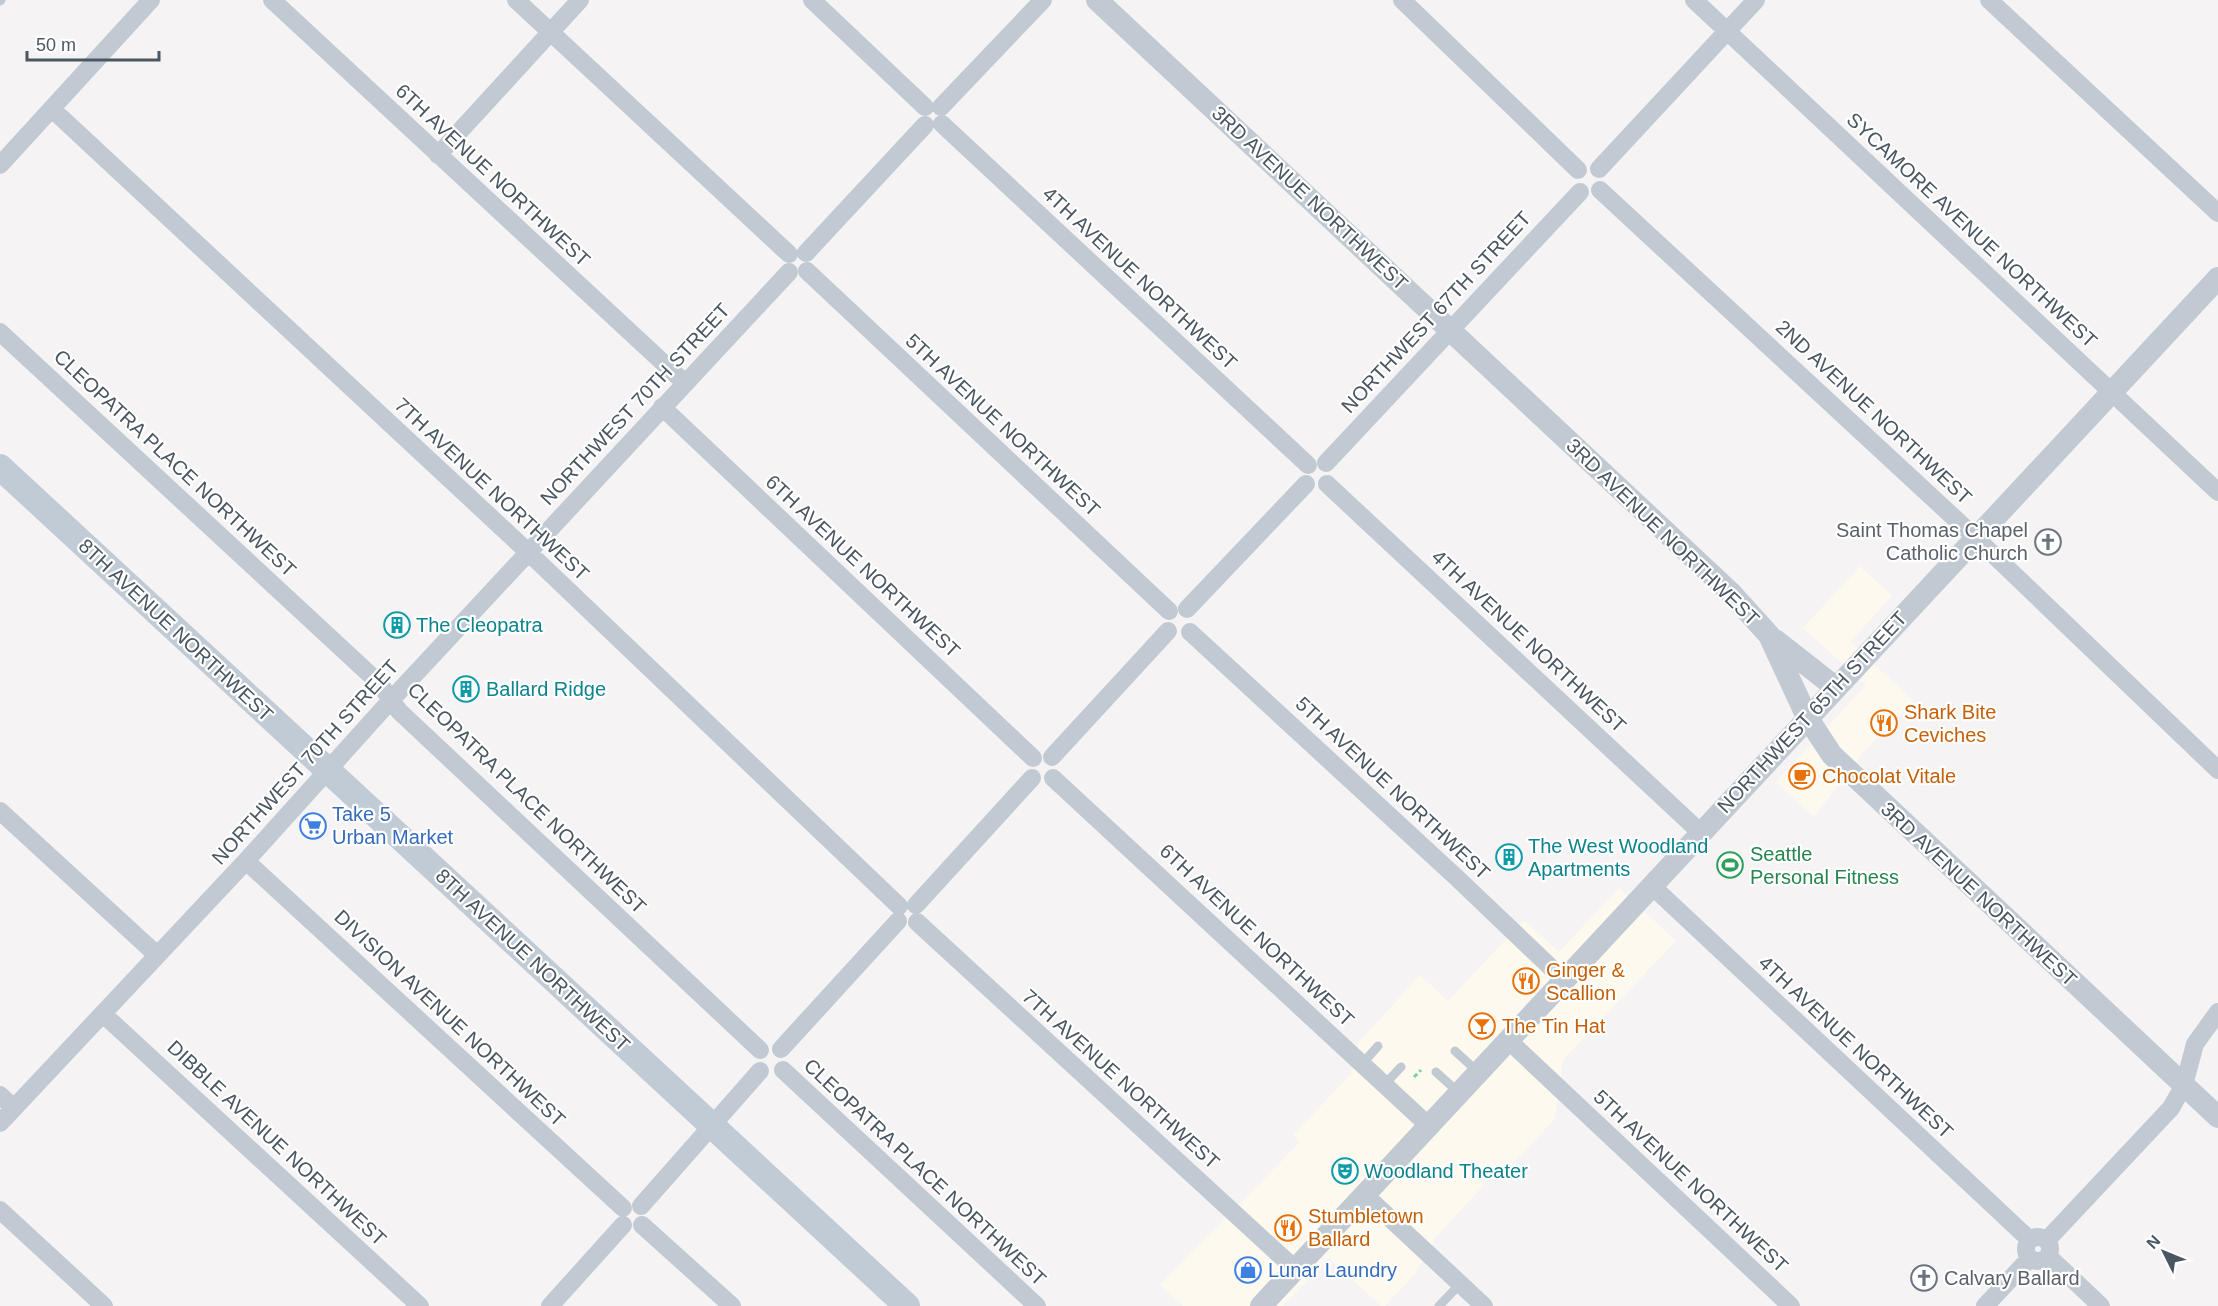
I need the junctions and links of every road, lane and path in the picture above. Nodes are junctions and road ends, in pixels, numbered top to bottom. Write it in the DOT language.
graph roads {
  1 [pos="151,0"];
  2 [pos="272,0"];
  3 [pos="516,0"];
  4 [pos="580,0"];
  5 [pos="812,0"];
  6 [pos="1043,0"];
  7 [pos="1097,0"];
  8 [pos="1402,0"];
  9 [pos="1694,0"];
  10 [pos="1756,0"];
  11 [pos="1989,0"];
  12 [pos="1727,31"];
  13 [pos="551,33"];
  14 [pos="52,109"];
  15 [pos="933,116"];
  16 [pos="438,155"];
  17 [pos="0,165"];
  18 [pos="1599,168"];
  19 [pos="1578,170"];
  20 [pos="1600,190"];
  21 [pos="1580,192"];
  22 [pos="2218,213"];
  23 [pos="798,262"];
  24 [pos="2218,278"];
  25 [pos="1451,330"];
  26 [pos="0,332"];
  27 [pos="685,383"];
  28 [pos="2112,392"];
  29 [pos="662,407"];
  30 [pos="1317,464"];
  31 [pos="0,467"];
  32 [pos="1306,484"];
  33 [pos="1327,484"];
  34 [pos="0,487"];
  35 [pos="2218,492"];
  36 [pos="1977,538"];
  37 [pos="528,552"];
  38 [pos="1187,609"];
  39 [pos="1169,611"];
  40 [pos="1168,631"];
  41 [pos="1190,632"];
  42 [pos="1768,635"];
  43 [pos="1835,687"];
  44 [pos="391,700"];
  45 [pos="1807,717"];
  46 [pos="1052,757"];
  47 [pos="1033,758"];
  48 [pos="2218,770"];
  49 [pos="322,775"];
  50 [pos="1032,778"];
  51 [pos="1053,778"];
  52 [pos="0,811"];
  53 [pos="1700,832"];
  54 [pos="246,861"];
  55 [pos="1652,886"];
  56 [pos="908,914"];
  57 [pos="157,955"];
  58 [pos="1564,980"];
  59 [pos="2218,1012"];
  60 [pos="103,1014"];
  61 [pos="1508,1040"];
  62 [pos="1378,1046"];
  63 [pos="781,1049"];
  64 [pos="760,1050"];
  65 [pos="1455,1051"];
  66 [pos="1363,1063"];
  67 [pos="1401,1067"];
  68 [pos="783,1070"];
  69 [pos="1421,1070"];
  70 [pos="760,1071"];
  71 [pos="1436,1072"];
  72 [pos="1478,1072"];
  73 [pos="1414,1077"];
  74 [pos="1385,1084"];
  75 [pos="2184,1085"];
  76 [pos="1459,1093"];
  77 [pos="0,1095"];
  78 [pos="14,1108"];
  79 [pos="2218,1117"];
  80 [pos="0,1123"];
  81 [pos="1429,1126"];
  82 [pos="707,1132"];
  83 [pos="1365,1195"];
  84 [pos="0,1210"];
  85 [pos="629,1213"];
  86 [pos="2039,1248"];
  87 [pos="1295,1269"];
  88 [pos="1460,1284"];
  89 [pos="104,1306"];
  90 [pos="420,1306"];
  91 [pos="550,1306"];
  92 [pos="732,1306"];
  93 [pos="883,1306"];
  94 [pos="907,1306"];
  95 [pos="1037,1306"];
  96 [pos="1261,1306"];
  97 [pos="1439,1306"];
  98 [pos="1484,1306"];
  99 [pos="1791,1306"];
  100 [pos="1985,1306"];
  101 [pos="2101,1306"];
  1 -- 14 [label="street"];
  2 -- 16 [label="street, 6TH AVENUE NORTHWEST"];
  3 -- 13 [label="street, 5TH AVENUE NORTHWEST"];
  4 -- 13 [label="street"];
  5 -- 15 [label="street, 4TH AVENUE NORTHWEST"];
  6 -- 15 [label="street, NORTHWEST 70TH STREET"];
  7 -- 25 [label="street, 3RD AVENUE NORTHWEST"];
  8 -- 19 [label="street"];
  9 -- 12 [label="street, SYCAMORE AVENUE NORTHWEST"];
  10 -- 12 [label="street"];
  11 -- 22 [label="street"];
  12 -- 18 [label="street"];
  12 -- 28 [label="street, SYCAMORE AVENUE NORTHWEST"];
  13 -- 16 [label="street"];
  13 -- 23 [label="street, 5TH AVENUE NORTHWEST"];
  14 -- 17 [label="street"];
  14 -- 37 [label="street, 7TH AVENUE NORTHWEST"];
  15 -- 23 [label="street, NORTHWEST 70TH STREET"];
  15 -- 30 [label="street, 4TH AVENUE NORTHWEST"];
  16 -- 27 [label="street, 6TH AVENUE NORTHWEST"];
  18 -- 19 [label="street"];
  18 -- 20 [label="street"];
  19 -- 21 [label="street"];
  20 -- 21 [label="street"];
  20 -- 36 [label="street, 2ND AVENUE NORTHWEST"];
  21 -- 25 [label="street, NORTHWEST 67TH STREET"];
  23 -- 27 [label="street, NORTHWEST 70TH STREET"];
  23 -- 39 [label="street, 5TH AVENUE NORTHWEST"];
  24 -- 28 [label="street, NORTHWEST 65TH STREET"];
  25 -- 30 [label="street, NORTHWEST 67TH STREET"];
  25 -- 42 [label="street, 3RD AVENUE NORTHWEST"];
  26 -- 44 [label="street, CLEOPATRA PLACE NORTHWEST"];
  27 -- 29 [label="street, NORTHWEST 70TH STREET"];
  28 -- 35 [label="street, SYCAMORE AVENUE NORTHWEST"];
  28 -- 36 [label="street, NORTHWEST 65TH STREET"];
  29 -- 37 [label="street, NORTHWEST 70TH STREET"];
  29 -- 47 [label="street, 6TH AVENUE NORTHWEST"];
  30 -- 32 [label="street"];
  30 -- 33 [label="street"];
  31 -- 49 [label="main road, 8TH AVENUE NORTHWEST"];
  32 -- 33 [label="street"];
  32 -- 38 [label="street"];
  33 -- 53 [label="street, 4TH AVENUE NORTHWEST"];
  34 -- 49 [label="main road, 8TH AVENUE NORTHWEST"];
  36 -- 43 [label="street, NORTHWEST 65TH STREET"];
  36 -- 48 [label="street, 2ND AVENUE NORTHWEST"];
  37 -- 44 [label="street, NORTHWEST 70TH STREET"];
  37 -- 56 [label="street, 7TH AVENUE NORTHWEST"];
  38 -- 39 [label="street"];
  38 -- 41 [label="street"];
  39 -- 40 [label="street"];
  40 -- 41 [label="street"];
  40 -- 46 [label="street"];
  41 -- 58 [label="street, 5TH AVENUE NORTHWEST"];
  42 -- 43 [label="street"];
  42 -- 45 [label="street, 3RD AVENUE NORTHWEST"];
  43 -- 45 [label="street, NORTHWEST 65TH STREET"];
  44 -- 49 [label="street, NORTHWEST 70TH STREET"];
  44 -- 64 [label="street, CLEOPATRA PLACE NORTHWEST"];
  45 -- 53 [label="street, NORTHWEST 65TH STREET"];
  45 -- 75 [label="street, 3RD AVENUE NORTHWEST"];
  46 -- 47 [label="street"];
  46 -- 51 [label="street"];
  47 -- 50 [label="street"];
  49 -- 54 [label="street, NORTHWEST 70TH STREET"];
  49 -- 82 [label="main road, 8TH AVENUE NORTHWEST"];
  50 -- 51 [label="street"];
  50 -- 56 [label="street"];
  51 -- 66 [label="street, 6TH AVENUE NORTHWEST"];
  52 -- 57 [label="street"];
  53 -- 55 [label="street, NORTHWEST 65TH STREET"];
  54 -- 57 [label="street, NORTHWEST 70TH STREET"];
  54 -- 85 [label="street, DIVISION AVENUE NORTHWEST"];
  55 -- 58 [label="street, NORTHWEST 65TH STREET"];
  55 -- 86 [label="street, 4TH AVENUE NORTHWEST"];
  56 -- 63 [label="street"];
  56 -- 87 [label="street, 7TH AVENUE NORTHWEST"];
  57 -- 60 [label="street, NORTHWEST 70TH STREET"];
  58 -- 61 [label="street, NORTHWEST 65TH STREET"];
  59 -- 75 [label="street"];
  60 -- 78 [label="street, NORTHWEST 70TH STREET"];
  60 -- 90 [label="street, DIBBLE AVENUE NORTHWEST"];
  61 -- 72 [label="street, NORTHWEST 65TH STREET"];
  61 -- 99 [label="street, 5TH AVENUE NORTHWEST"];
  62 -- 66 [label="lane"];
  63 -- 64 [label="street"];
  63 -- 68 [label="street"];
  64 -- 70 [label="street"];
  65 -- 72 [label="lane"];
  66 -- 74 [label="street, 6TH AVENUE NORTHWEST"];
  67 -- 74 [label="lane"];
  68 -- 70 [label="street"];
  68 -- 95 [label="street, CLEOPATRA PLACE NORTHWEST"];
  69 -- 73 [label="path"];
  70 -- 82 [label="street"];
  71 -- 76 [label="lane"];
  72 -- 76 [label="street, NORTHWEST 65TH STREET"];
  74 -- 81 [label="street, 6TH AVENUE NORTHWEST"];
  75 -- 79 [label="street, 3RD AVENUE NORTHWEST"];
  75 -- 86 [label="street"];
  76 -- 81 [label="street, NORTHWEST 65TH STREET"];
  77 -- 78 [label="street"];
  78 -- 80 [label="street, NORTHWEST 70TH STREET"];
  81 -- 83 [label="street, NORTHWEST 65TH STREET"];
  82 -- 85 [label="street"];
  82 -- 93 [label="main road, 8TH AVENUE NORTHWEST"];
  82 -- 94 [label="main road, 8TH AVENUE NORTHWEST"];
  83 -- 87 [label="street, NORTHWEST 65TH STREET"];
  83 -- 88 [label="street"];
  84 -- 89 [label="street"];
  85 -- 91 [label="street"];
  85 -- 92 [label="street"];
  86 -- 100 [label="street"];
  86 -- 101 [label="street, 4TH AVENUE NORTHWEST"];
  87 -- 96 [label="street, NORTHWEST 65TH STREET"];
  88 -- 97 [label="lane"];
  88 -- 98 [label="street"];
}
